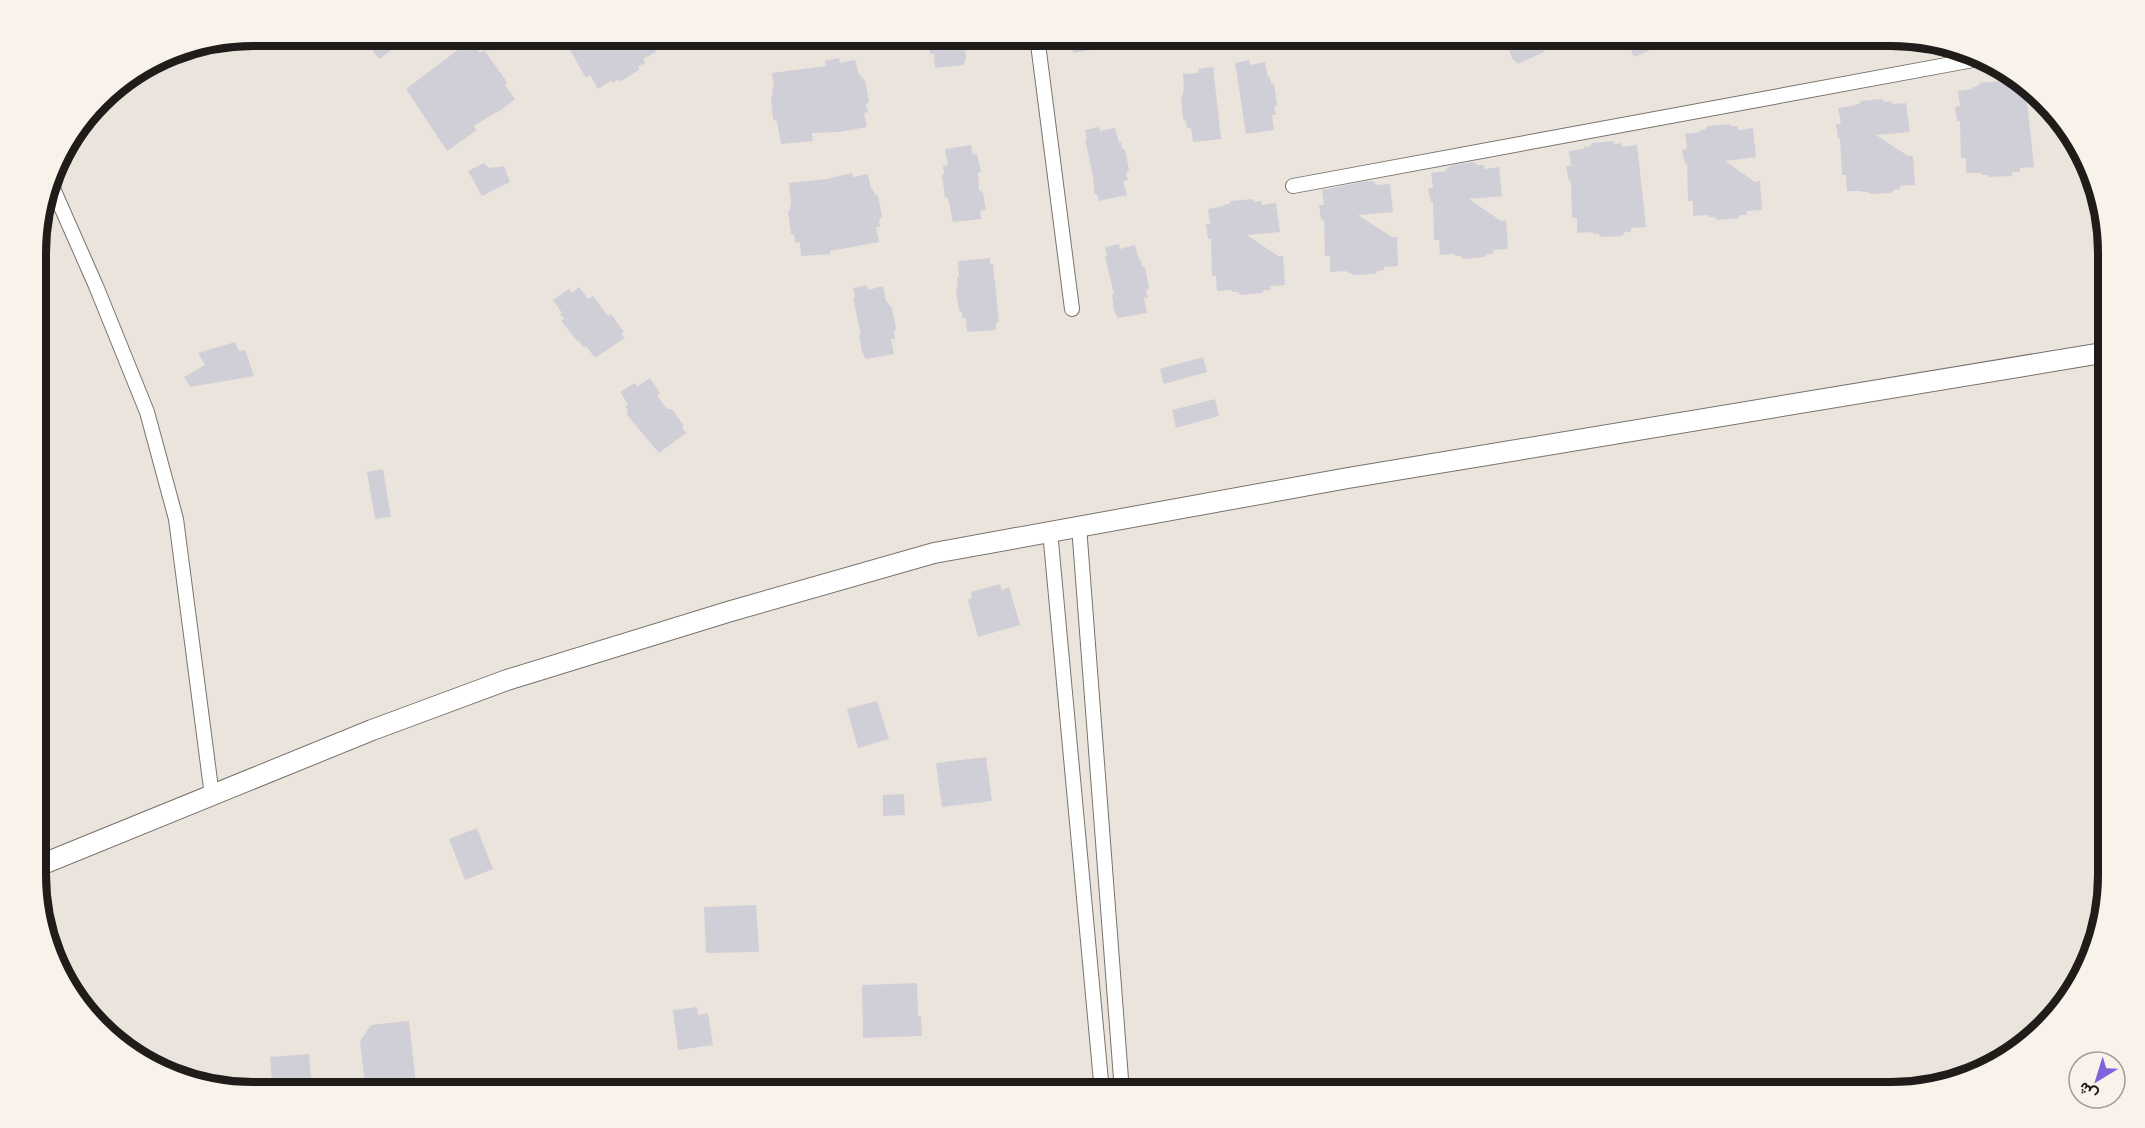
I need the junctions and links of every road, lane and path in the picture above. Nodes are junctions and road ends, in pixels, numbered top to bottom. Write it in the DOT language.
graph roads {
  1 [pos="1038,46"];
  2 [pos="1968,61"];
  3 [pos="1293,186"];
  4 [pos="56,195"];
  5 [pos="1072,309"];
  6 [pos="2098,354"];
  7 [pos="1079,526"];
  8 [pos="1050,531"];
  9 [pos="212,796"];
  10 [pos="46,863"];
  11 [pos="1101,1081"];
  12 [pos="1121,1081"];
  1 -- 5 [label="street"];
  2 -- 3 [label="street"];
  4 -- 9 [label="street"];
  6 -- 7 [label="street"];
  7 -- 8 [label="street"];
  7 -- 12 [label="street"];
  8 -- 9 [label="street"];
  8 -- 11 [label="street"];
  9 -- 10 [label="street"];
}
